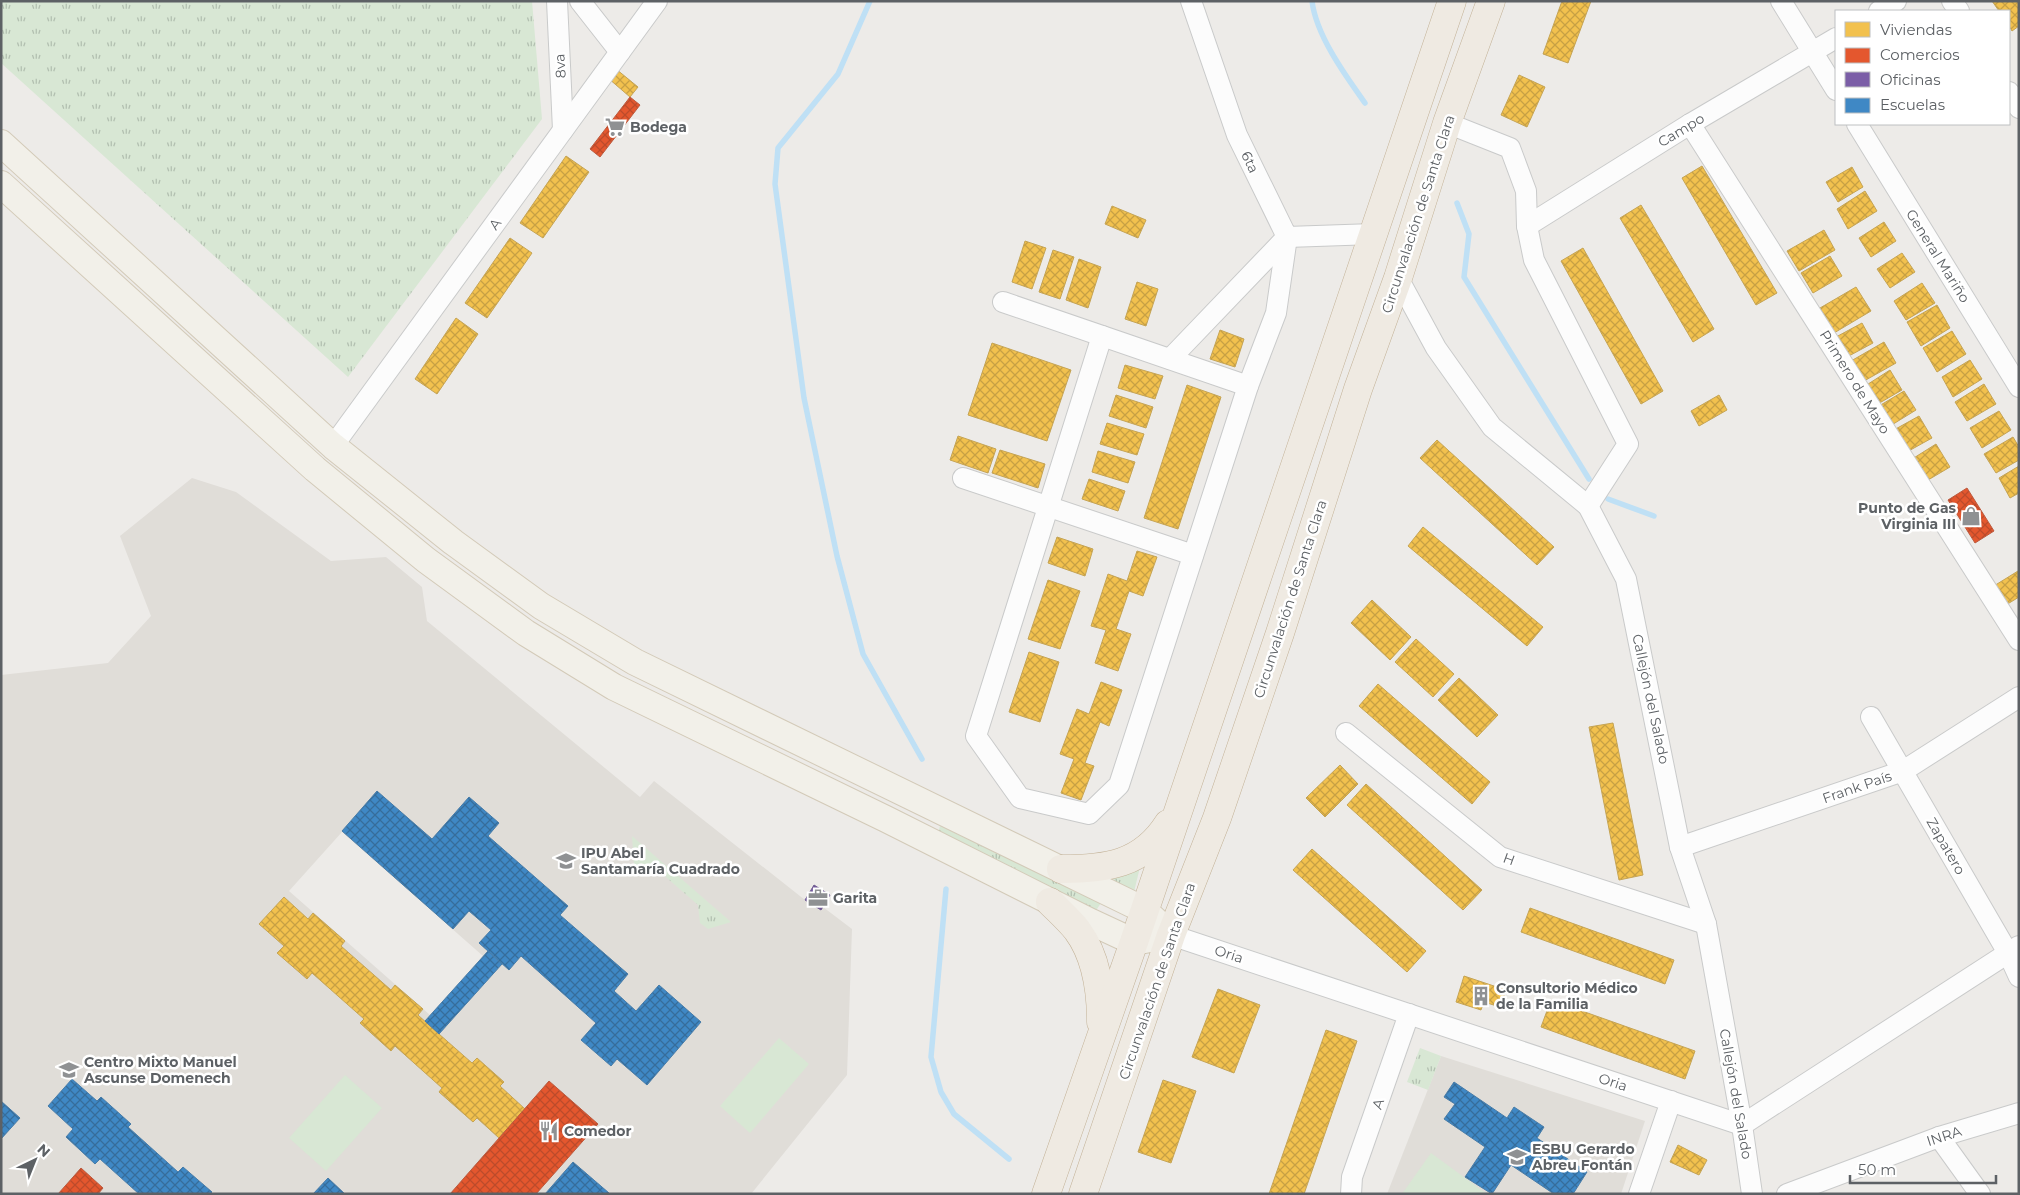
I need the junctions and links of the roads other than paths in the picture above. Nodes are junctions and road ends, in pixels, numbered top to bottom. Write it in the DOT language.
graph roads {
  1 [pos="557,1"];
  2 [pos="580,1"];
  3 [pos="657,1"];
  4 [pos="1192,1"];
  5 [pos="1452,1"];
  6 [pos="1491,1"];
  7 [pos="1781,1"];
  8 [pos="1896,1"];
  9 [pos="1881,10"];
  10 [pos="1835,39"];
  11 [pos="620,52"];
  12 [pos="1813,52"];
  13 [pos="1835,88"];
  14 [pos="2010,94"];
  15 [pos="2019,108"];
  16 [pos="1447,124"];
  17 [pos="1690,124"];
  18 [pos="1858,125"];
  19 [pos="563,130"];
  20 [pos="1,143"];
  21 [pos="1,184"];
  22 [pos="1527,226"];
  23 [pos="1374,234"];
  24 [pos="1287,237"];
  25 [pos="1398,278"];
  26 [pos="1004,302"];
  27 [pos="1102,336"];
  28 [pos="1170,359"];
  29 [pos="1248,386"];
  30 [pos="2019,388"];
  31 [pos="333,446"];
  32 [pos="963,478"];
  33 [pos="1588,506"];
  34 [pos="1048,507"];
  35 [pos="1193,556"];
  36 [pos="2019,640"];
  37 [pos="2019,697"];
  38 [pos="1871,717"];
  39 [pos="1346,733"];
  40 [pos="1903,772"];
  41 [pos="1180,806"];
  42 [pos="1680,847"];
  43 [pos="1061,869"];
  44 [pos="1050,902"];
  45 [pos="1144,910"];
  46 [pos="1706,924"];
  47 [pos="1171,935"];
  48 [pos="1134,942"];
  49 [pos="2013,950"];
  50 [pos="2019,977"];
  51 [pos="1410,1014"];
  52 [pos="1100,1038"];
  53 [pos="1671,1101"];
  54 [pos="2019,1113"];
  55 [pos="1742,1125"];
  56 [pos="1939,1137"];
  57 [pos="1046,1194"];
  58 [pos="1083,1194"];
  59 [pos="1351,1194"];
  60 [pos="1638,1194"];
  61 [pos="1752,1194"];
  62 [pos="1787,1194"];
  63 [pos="1980,1194"];
  1 -- 19 [label="street, 8va"];
  2 -- 11 [label="street"];
  3 -- 11 [label="street, A"];
  4 -- 24 [label="street, 6ta"];
  5 -- 23 [label="highway"];
  6 -- 16 [label="highway, Circunvalación de Santa Clara"];
  7 -- 12 [label="street"];
  8 -- 9 [label="street"];
  10 -- 12 [label="street, Campo"];
  11 -- 19 [label="street, A"];
  12 -- 13 [label="street"];
  12 -- 17 [label="street, Campo"];
  14 -- 15 [label="street"];
  16 -- 22 [label="street"];
  16 -- 25 [label="highway, Circunvalación de Santa Clara"];
  17 -- 22 [label="street, Campo"];
  17 -- 36 [label="street, Primero de Mayo"];
  18 -- 30 [label="street, General Mariño"];
  19 -- 31 [label="street, A"];
  20 -- 31 [label="main road"];
  21 -- 44 [label="main road"];
  22 -- 33 [label="street"];
  23 -- 24 [label="street"];
  23 -- 41 [label="highway"];
  24 -- 28 [label="street"];
  24 -- 29 [label="street"];
  25 -- 33 [label="street, Callejón del Salado"];
  25 -- 47 [label="highway, Circunvalación de Santa Clara"];
  26 -- 27 [label="street"];
  27 -- 28 [label="street"];
  27 -- 34 [label="street"];
  28 -- 29 [label="street"];
  29 -- 35 [label="street"];
  31 -- 43 [label="main road"];
  32 -- 34 [label="street"];
  33 -- 42 [label="street, Callejón del Salado"];
  34 -- 35 [label="street"];
  34 -- 35 [label="street"];
  37 -- 40 [label="street, Frank País"];
  38 -- 40 [label="street, Zapatero"];
  39 -- 46 [label="street, H"];
  40 -- 42 [label="street, Frank País"];
  40 -- 49 [label="street, Zapatero"];
  41 -- 43 [label="highway"];
  41 -- 45 [label="highway"];
  42 -- 46 [label="street, Callejón del Salado"];
  43 -- 45 [label="main road"];
  44 -- 48 [label="main road"];
  44 -- 52 [label="highway"];
  45 -- 47 [label="main road"];
  45 -- 48 [label="highway"];
  46 -- 55 [label="street, Callejón del Salado"];
  47 -- 48 [label="main road"];
  47 -- 51 [label="street, Oria"];
  47 -- 58 [label="highway, Circunvalación de Santa Clara"];
  48 -- 52 [label="highway"];
  49 -- 50 [label="street, Zapatero"];
  49 -- 55 [label="street"];
  51 -- 53 [label="street, Oria"];
  51 -- 59 [label="street, A"];
  52 -- 57 [label="highway"];
  53 -- 55 [label="street, Oria"];
  53 -- 60 [label="street"];
  54 -- 56 [label="street, INRA"];
  55 -- 61 [label="street, Callejón del Salado"];
  56 -- 62 [label="street, INRA"];
  56 -- 63 [label="street"];
}
